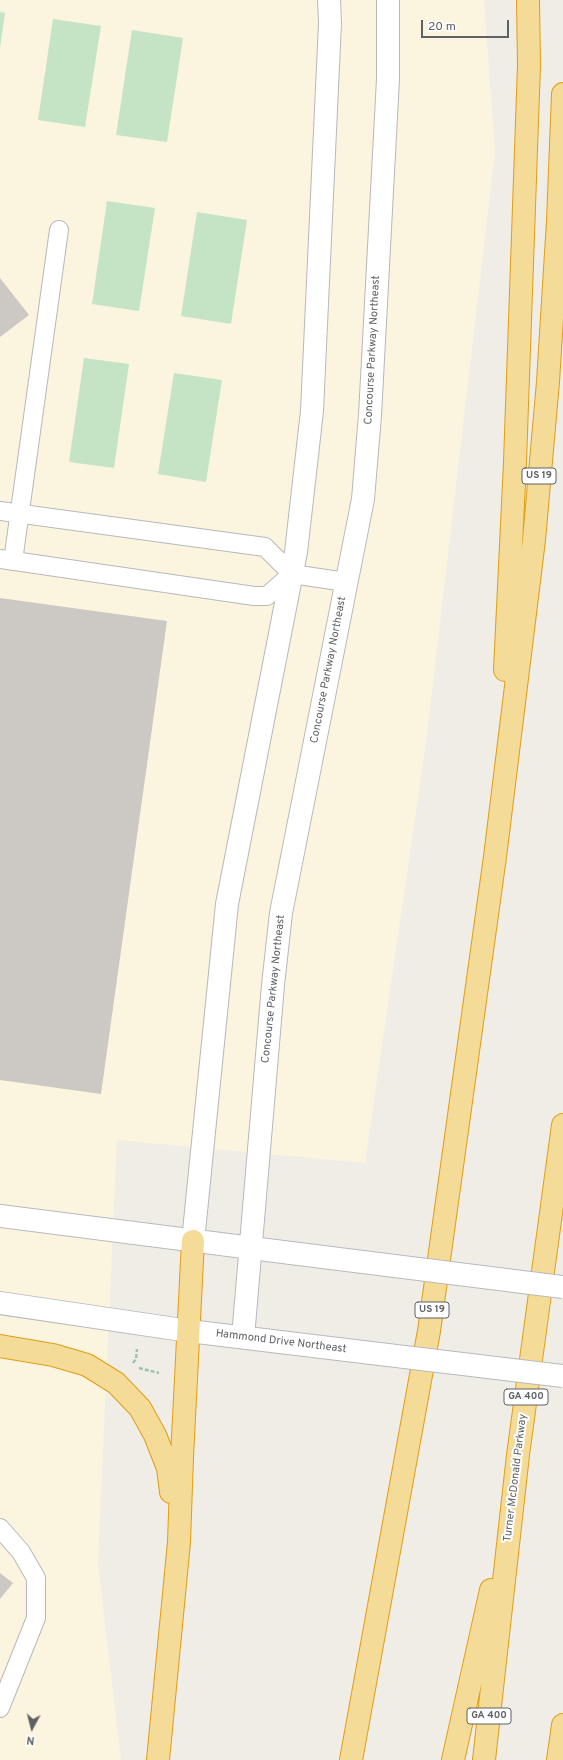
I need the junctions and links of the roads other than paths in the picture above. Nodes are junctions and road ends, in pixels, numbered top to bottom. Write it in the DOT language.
graph roads {
  1 [pos="329,0"];
  2 [pos="388,0"];
  3 [pos="528,0"];
  4 [pos="563,94"];
  5 [pos="59,230"];
  6 [pos="0,511"];
  7 [pos="20,514"];
  8 [pos="7,560"];
  9 [pos="292,574"];
  10 [pos="346,582"];
  11 [pos="496,857"];
  12 [pos="563,1125"];
  13 [pos="0,1216"];
  14 [pos="193,1241"];
  15 [pos="250,1248"];
  16 [pos="563,1287"];
  17 [pos="0,1303"];
  18 [pos="189,1331"];
  19 [pos="243,1337"];
  20 [pos="0,1346"];
  21 [pos="563,1376"];
  22 [pos="518,1455"];
  23 [pos="0,1528"];
  24 [pos="179,1542"];
  25 [pos="0,1708"];
  26 [pos="563,1725"];
  27 [pos="158,1760"];
  28 [pos="351,1760"];
  29 [pos="453,1760"];
  30 [pos="484,1760"];
  31 [pos="558,1760"];
  1 -- 9 [label="street"];
  2 -- 10 [label="street, Concourse Parkway Northeast"];
  3 -- 11 [label="highway"];
  4 -- 11 [label="highway, US 19"];
  5 -- 7 [label="lane"];
  6 -- 7 [label="lane"];
  7 -- 8 [label="lane"];
  7 -- 9 [label="lane"];
  8 -- 9 [label="lane"];
  9 -- 10 [label="lane"];
  9 -- 14 [label="street"];
  10 -- 15 [label="street, Concourse Parkway Northeast"];
  11 -- 28 [label="highway, US 19"];
  12 -- 22 [label="highway, Turner McDonald Parkway / GA 400"];
  13 -- 14 [label="street"];
  14 -- 15 [label="street"];
  14 -- 18 [label="highway"];
  15 -- 16 [label="street, bridge"];
  15 -- 19 [label="street, Concourse Parkway Northeast"];
  17 -- 18 [label="street, Hammond Drive Northeast"];
  18 -- 19 [label="street, Hammond Drive Northeast"];
  18 -- 24 [label="highway"];
  19 -- 21 [label="street, Hammond Drive Northeast, bridge"];
  20 -- 24 [label="highway"];
  22 -- 29 [label="highway"];
  22 -- 30 [label="highway, Turner McDonald Parkway / GA 400"];
  23 -- 25 [label="lane"];
  24 -- 27 [label="highway"];
  26 -- 31 [label="highway"];
}
